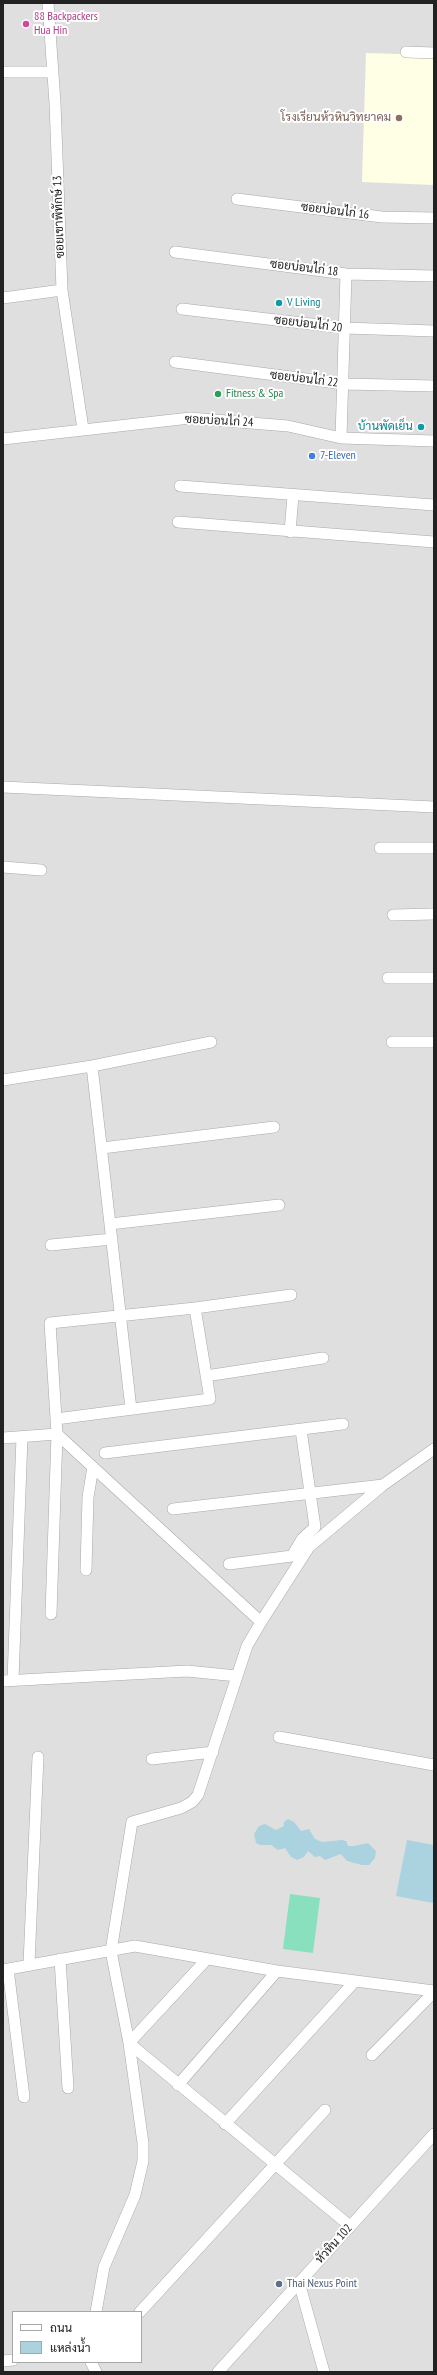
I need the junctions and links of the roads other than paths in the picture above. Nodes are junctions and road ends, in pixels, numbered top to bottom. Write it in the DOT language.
graph roads {
  1 [pos="48,3"];
  2 [pos="406,52"];
  3 [pos="434,52"];
  4 [pos="3,72"];
  5 [pos="52,72"];
  6 [pos="237,200"];
  7 [pos="434,218"];
  8 [pos="175,252"];
  9 [pos="346,274"];
  10 [pos="434,276"];
  11 [pos="62,290"];
  12 [pos="3,298"];
  13 [pos="182,309"];
  14 [pos="345,328"];
  15 [pos="434,331"];
  16 [pos="175,362"];
  17 [pos="345,384"];
  18 [pos="434,386"];
  19 [pos="83,429"];
  20 [pos="341,438"];
  21 [pos="3,439"];
  22 [pos="434,441"];
  23 [pos="180,486"];
  24 [pos="292,495"];
  25 [pos="434,505"];
  26 [pos="178,522"];
  27 [pos="290,532"];
  28 [pos="434,542"];
  29 [pos="3,787"];
  30 [pos="434,807"];
  31 [pos="380,848"];
  32 [pos="434,848"];
  33 [pos="3,867"];
  34 [pos="41,870"];
  35 [pos="434,914"];
  36 [pos="393,915"];
  37 [pos="388,978"];
  38 [pos="434,978"];
  39 [pos="210,1042"];
  40 [pos="392,1042"];
  41 [pos="434,1042"];
  42 [pos="92,1066"];
  43 [pos="3,1080"];
  44 [pos="274,1127"];
  45 [pos="102,1148"];
  46 [pos="278,1205"];
  47 [pos="110,1224"];
  48 [pos="112,1239"];
  49 [pos="51,1245"];
  50 [pos="291,1295"];
  51 [pos="195,1308"];
  52 [pos="121,1317"];
  53 [pos="323,1358"];
  54 [pos="206,1376"];
  55 [pos="130,1409"];
  56 [pos="56,1419"];
  57 [pos="343,1424"];
  58 [pos="302,1430"];
  59 [pos="57,1434"];
  60 [pos="22,1437"];
  61 [pos="3,1438"];
  62 [pos="434,1449"];
  63 [pos="105,1453"];
  64 [pos="93,1467"];
  65 [pos="383,1485"];
  66 [pos="310,1492"];
  67 [pos="174,1509"];
  68 [pos="229,1564"];
  69 [pos="86,1570"];
  70 [pos="51,1614"];
  71 [pos="260,1622"];
  72 [pos="237,1676"];
  73 [pos="8,1680"];
  74 [pos="279,1737"];
  75 [pos="213,1752"];
  76 [pos="38,1757"];
  77 [pos="152,1759"];
  78 [pos="434,1765"];
  79 [pos="111,1951"];
  80 [pos="60,1959"];
  81 [pos="208,1959"];
  82 [pos="29,1964"];
  83 [pos="5,1969"];
  84 [pos="277,1971"];
  85 [pos="354,1981"];
  86 [pos="434,1992"];
  87 [pos="129,2043"];
  88 [pos="372,2055"];
  89 [pos="178,2085"];
  90 [pos="68,2088"];
  91 [pos="24,2097"];
  92 [pos="325,2110"];
  93 [pos="225,2124"];
  94 [pos="434,2134"];
  95 [pos="274,2165"];
  96 [pos="350,2226"];
  97 [pos="299,2282"];
  98 [pos="96,2311"];
  99 [pos="141,2311"];
  100 [pos="218,2372"];
  101 [pos="324,2372"];
  1 -- 5 [label="street, ซอยเขาพิทักษ์ 13"];
  2 -- 3 [label="street"];
  4 -- 5 [label="street"];
  5 -- 11 [label="street, ซอยเขาพิทักษ์ 13"];
  6 -- 7 [label="street, ซอยบ่อนไก่ 16"];
  8 -- 9 [label="street, ซอยบ่อนไก่ 18"];
  9 -- 10 [label="street, ซอยบ่อนไก่ 18"];
  9 -- 14 [label="street"];
  11 -- 12 [label="street"];
  11 -- 19 [label="street, ซอยเขาพิทักษ์ 13"];
  13 -- 14 [label="street, ซอยบ่อนไก่ 20"];
  14 -- 15 [label="street, ซอยบ่อนไก่ 20"];
  14 -- 17 [label="street"];
  16 -- 17 [label="street, ซอยบ่อนไก่ 22"];
  17 -- 18 [label="street, ซอยบ่อนไก่ 22"];
  17 -- 20 [label="street"];
  19 -- 20 [label="street, ซอยบ่อนไก่ 24"];
  19 -- 21 [label="street, ซอยบ่อนไก่ 24"];
  20 -- 22 [label="street, ซอยบ่อนไก่ 24"];
  23 -- 24 [label="street"];
  24 -- 25 [label="street"];
  24 -- 27 [label="street"];
  26 -- 27 [label="street"];
  27 -- 28 [label="street"];
  29 -- 30 [label="street"];
  31 -- 32 [label="street"];
  33 -- 34 [label="street"];
  35 -- 36 [label="street"];
  37 -- 38 [label="street"];
  39 -- 42 [label="street"];
  40 -- 41 [label="street"];
  42 -- 43 [label="street"];
  42 -- 45 [label="street"];
  44 -- 45 [label="street"];
  45 -- 47 [label="street"];
  46 -- 47 [label="street"];
  47 -- 48 [label="street"];
  48 -- 49 [label="street"];
  48 -- 52 [label="street"];
  50 -- 51 [label="street"];
  51 -- 52 [label="street"];
  51 -- 54 [label="street"];
  52 -- 55 [label="street"];
  52 -- 56 [label="street"];
  53 -- 54 [label="street"];
  54 -- 55 [label="street"];
  55 -- 56 [label="street"];
  56 -- 59 [label="street"];
  57 -- 58 [label="street"];
  58 -- 63 [label="street"];
  58 -- 66 [label="street"];
  59 -- 60 [label="street"];
  59 -- 64 [label="street"];
  59 -- 70 [label="street"];
  60 -- 61 [label="street"];
  60 -- 73 [label="street"];
  62 -- 65 [label="street"];
  64 -- 69 [label="street"];
  64 -- 71 [label="street"];
  65 -- 66 [label="street"];
  65 -- 71 [label="street"];
  66 -- 67 [label="street"];
  66 -- 68 [label="street"];
  71 -- 72 [label="street"];
  72 -- 73 [label="street"];
  72 -- 75 [label="street"];
  74 -- 78 [label="street"];
  75 -- 77 [label="street"];
  75 -- 79 [label="street"];
  76 -- 82 [label="street"];
  79 -- 80 [label="street"];
  79 -- 81 [label="street"];
  79 -- 87 [label="street"];
  80 -- 82 [label="street"];
  80 -- 90 [label="street"];
  81 -- 84 [label="street"];
  81 -- 87 [label="street"];
  82 -- 83 [label="street"];
  83 -- 91 [label="street"];
  84 -- 85 [label="street"];
  84 -- 89 [label="street"];
  85 -- 86 [label="street"];
  85 -- 93 [label="street"];
  86 -- 88 [label="street"];
  87 -- 89 [label="street"];
  87 -- 98 [label="street"];
  89 -- 93 [label="street"];
  92 -- 95 [label="street"];
  93 -- 95 [label="street"];
  94 -- 96 [label="street, หัวหิน 102"];
  95 -- 96 [label="street"];
  95 -- 99 [label="street"];
  96 -- 97 [label="street, หัวหิน 102"];
  97 -- 100 [label="street, หัวหิน 102"];
  97 -- 101 [label="street"];
}
